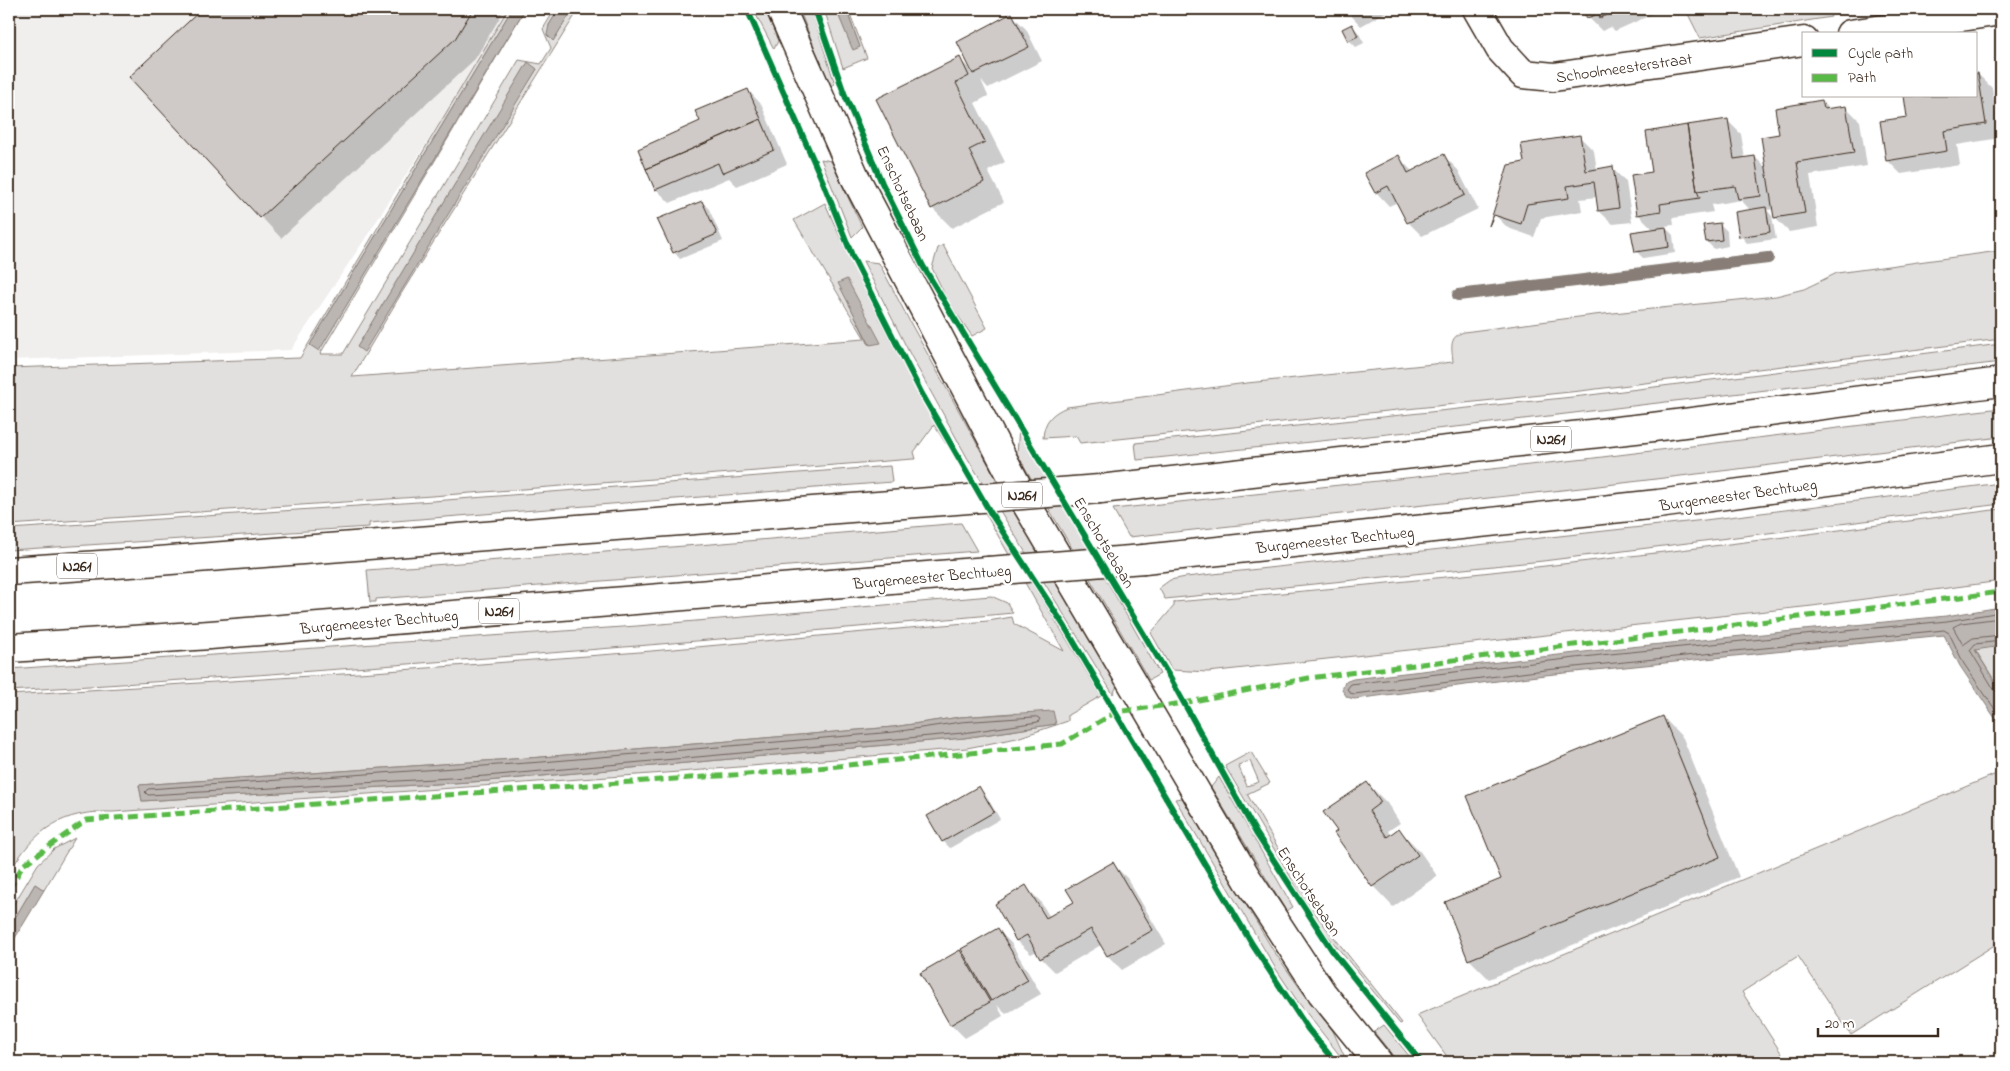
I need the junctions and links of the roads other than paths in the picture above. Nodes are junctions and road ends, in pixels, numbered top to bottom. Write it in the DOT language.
graph roads {
  1 [pos="782,9"];
  2 [pos="1477,9"];
  3 [pos="1998,10"];
  4 [pos="1862,32"];
  5 [pos="1802,41"];
  6 [pos="2001,382"];
  7 [pos="2001,458"];
  8 [pos="9,571"];
  9 [pos="9,648"];
  10 [pos="1378,1062"];
  1 -- 10 [label="main road, Enschotsebaan"];
  2 -- 5 [label="main road, Schoolmeesterstraat"];
  3 -- 4 [label="main road"];
  6 -- 8 [label="main road, N261, bridge"];
  7 -- 9 [label="main road, Burgemeester Bechtweg / N261, bridge"];
}
